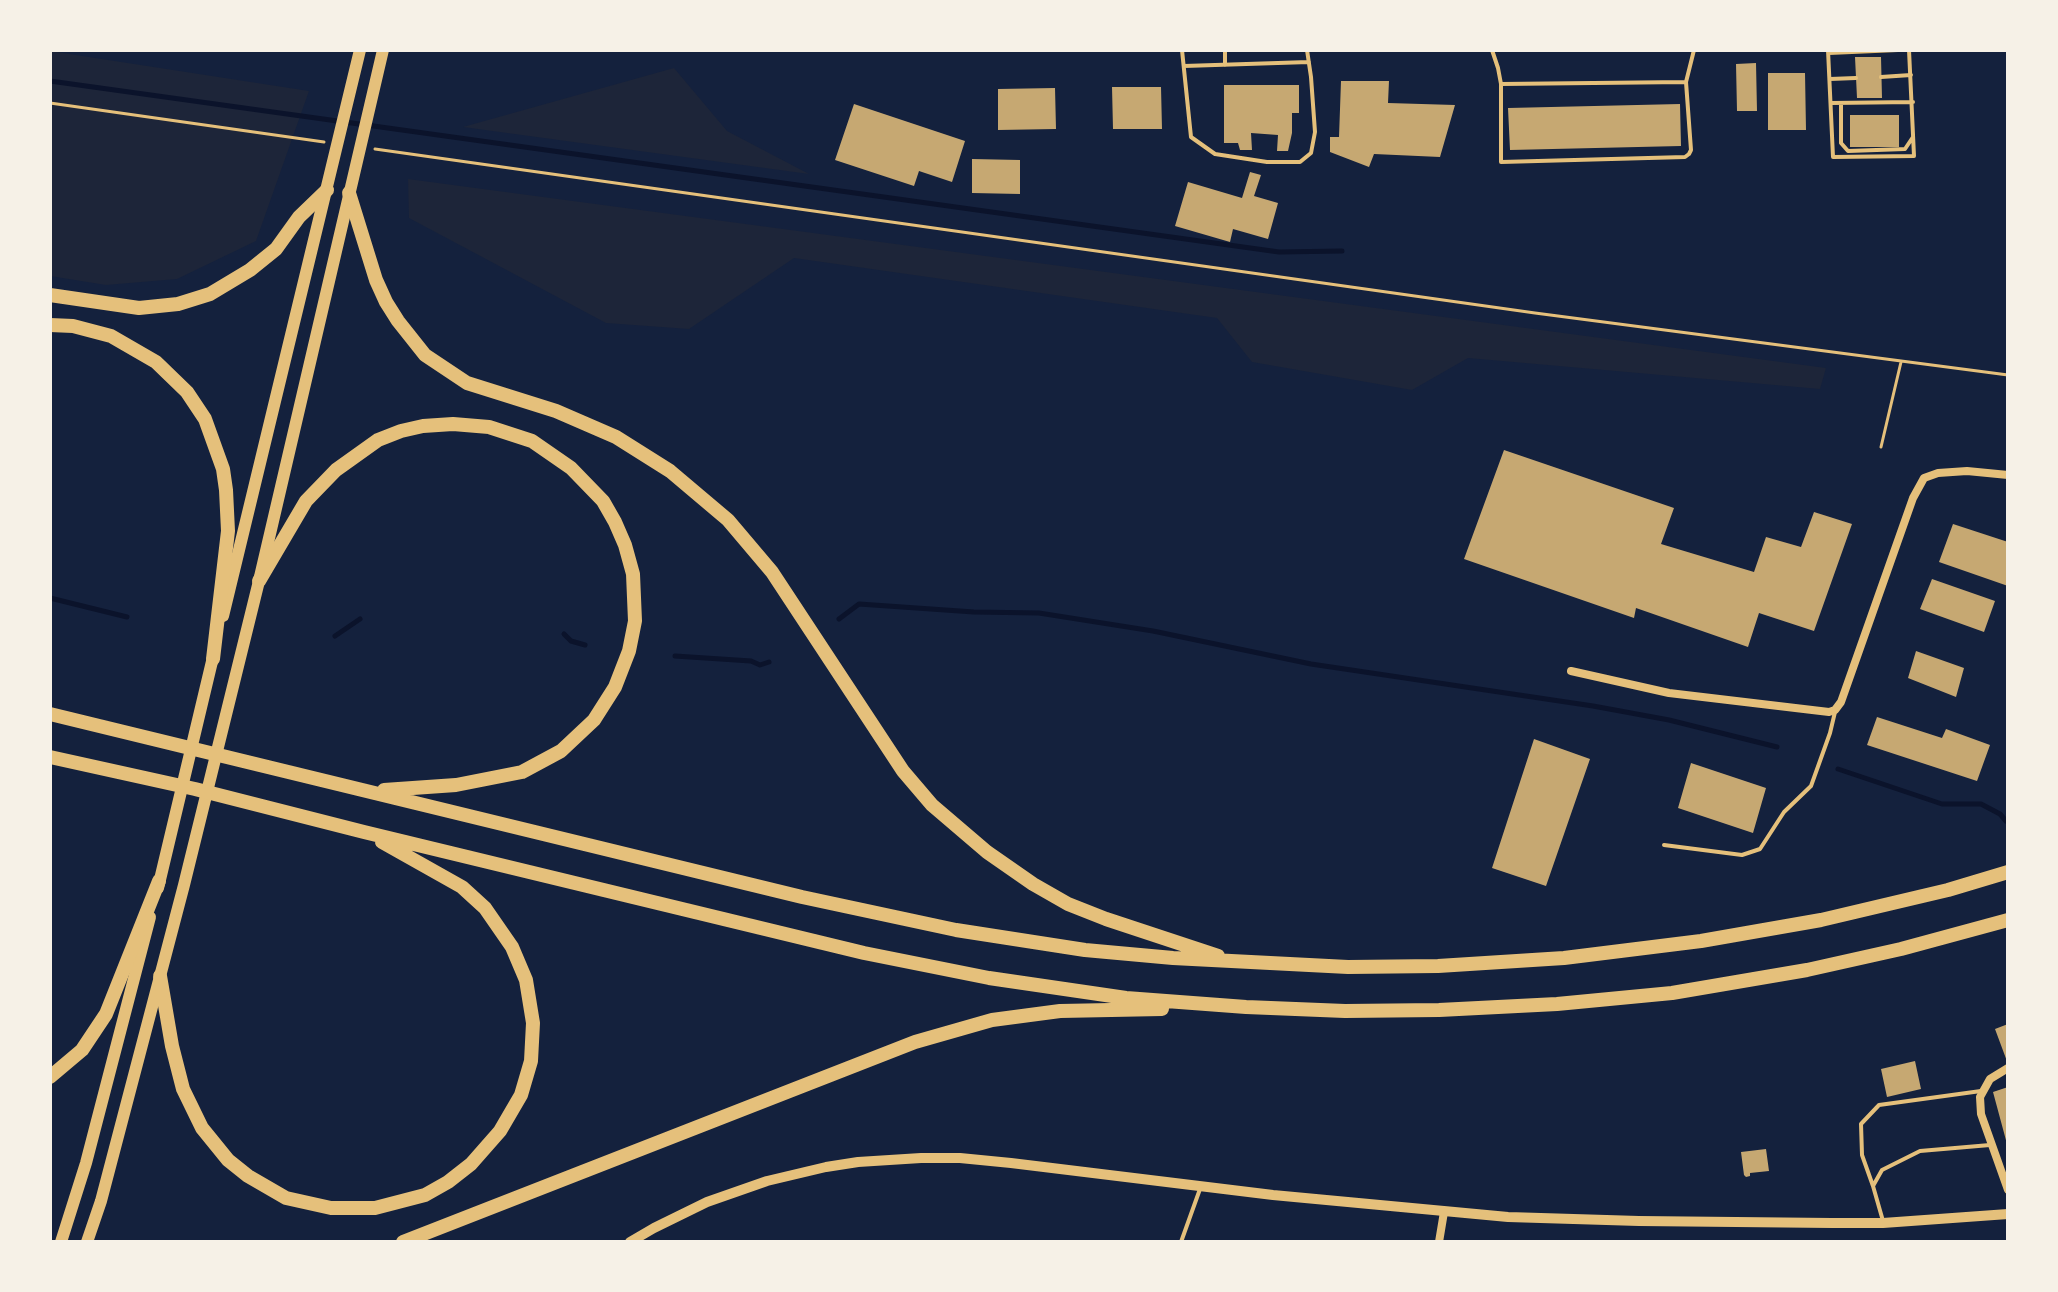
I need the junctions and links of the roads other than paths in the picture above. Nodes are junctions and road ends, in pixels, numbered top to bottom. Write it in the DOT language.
graph roads {
  1 [pos="360,50"];
  2 [pos="383,50"];
  3 [pos="1182,50"];
  4 [pos="1225,50"];
  5 [pos="1307,50"];
  6 [pos="1492,50"];
  7 [pos="1694,50"];
  8 [pos="1898,50"];
  9 [pos="1909,50"];
  10 [pos="1828,52"];
  11 [pos="1309,62"];
  12 [pos="1225,65"];
  13 [pos="1184,66"];
  14 [pos="1911,75"];
  15 [pos="1881,77"];
  16 [pos="1856,78"];
  17 [pos="1830,79"];
  18 [pos="1686,82"];
  19 [pos="1501,84"];
  20 [pos="1913,102"];
  21 [pos="1831,103"];
  22 [pos="1841,103"];
  23 [pos="1915,135"];
  24 [pos="327,190"];
  25 [pos="349,193"];
  26 [pos="50,295"];
  27 [pos="50,325"];
  28 [pos="2008,475"];
  29 [pos="259,581"];
  30 [pos="213,659"];
  31 [pos="1571,671"];
  32 [pos="1835,710"];
  33 [pos="51,714"];
  34 [pos="50,757"];
  35 [pos="371,791"];
  36 [pos="364,832"];
  37 [pos="1664,845"];
  38 [pos="2008,872"];
  39 [pos="159,881"];
  40 [pos="2008,920"];
  41 [pos="1237,963"];
  42 [pos="160,976"];
  43 [pos="1246,1007"];
  44 [pos="2008,1068"];
  45 [pos="50,1077"];
  46 [pos="1984,1090"];
  47 [pos="1990,1145"];
  48 [pos="1873,1186"];
  49 [pos="1201,1187"];
  50 [pos="2008,1190"];
  51 [pos="1444,1212"];
  52 [pos="2008,1214"];
  53 [pos="1883,1223"];
  54 [pos="61,1242"];
  55 [pos="87,1242"];
  56 [pos="403,1242"];
  57 [pos="630,1242"];
  58 [pos="1181,1242"];
  59 [pos="1439,1242"];
  1 -- 24 [label="main road"];
  2 -- 25 [label="main road"];
  3 -- 13 [label="lane"];
  4 -- 12 [label="lane"];
  5 -- 11 [label="lane"];
  6 -- 19 [label="lane"];
  7 -- 18 [label="lane"];
  8 -- 10 [label="lane"];
  9 -- 14 [label="lane"];
  10 -- 17 [label="lane"];
  11 -- 12 [label="lane"];
  11 -- 13 [label="lane"];
  12 -- 13 [label="lane"];
  14 -- 15 [label="lane"];
  14 -- 20 [label="lane"];
  16 -- 17 [label="lane"];
  17 -- 21 [label="lane"];
  18 -- 19 [label="lane"];
  18 -- 19 [label="lane"];
  20 -- 22 [label="lane"];
  20 -- 23 [label="lane"];
  21 -- 22 [label="lane"];
  21 -- 23 [label="lane"];
  22 -- 23 [label="lane"];
  24 -- 26 [label="highway"];
  24 -- 30 [label="main road"];
  25 -- 29 [label="main road"];
  25 -- 41 [label="highway"];
  27 -- 30 [label="highway"];
  28 -- 32 [label="street"];
  29 -- 35 [label="highway"];
  29 -- 42 [label="main road"];
  30 -- 39 [label="main road"];
  31 -- 32 [label="street"];
  32 -- 37 [label="lane"];
  33 -- 35 [label="highway"];
  34 -- 36 [label="highway"];
  35 -- 41 [label="highway"];
  36 -- 42 [label="highway"];
  36 -- 43 [label="highway"];
  38 -- 41 [label="highway"];
  39 -- 45 [label="highway"];
  39 -- 54 [label="main road"];
  40 -- 43 [label="highway"];
  42 -- 55 [label="main road"];
  43 -- 56 [label="highway"];
  44 -- 46 [label="street"];
  46 -- 47 [label="street"];
  46 -- 48 [label="lane"];
  47 -- 48 [label="lane"];
  47 -- 50 [label="street"];
  48 -- 53 [label="lane"];
  49 -- 51 [label="street"];
  49 -- 57 [label="street"];
  49 -- 58 [label="lane"];
  51 -- 53 [label="street"];
  51 -- 59 [label="street"];
  52 -- 53 [label="street"];
}
